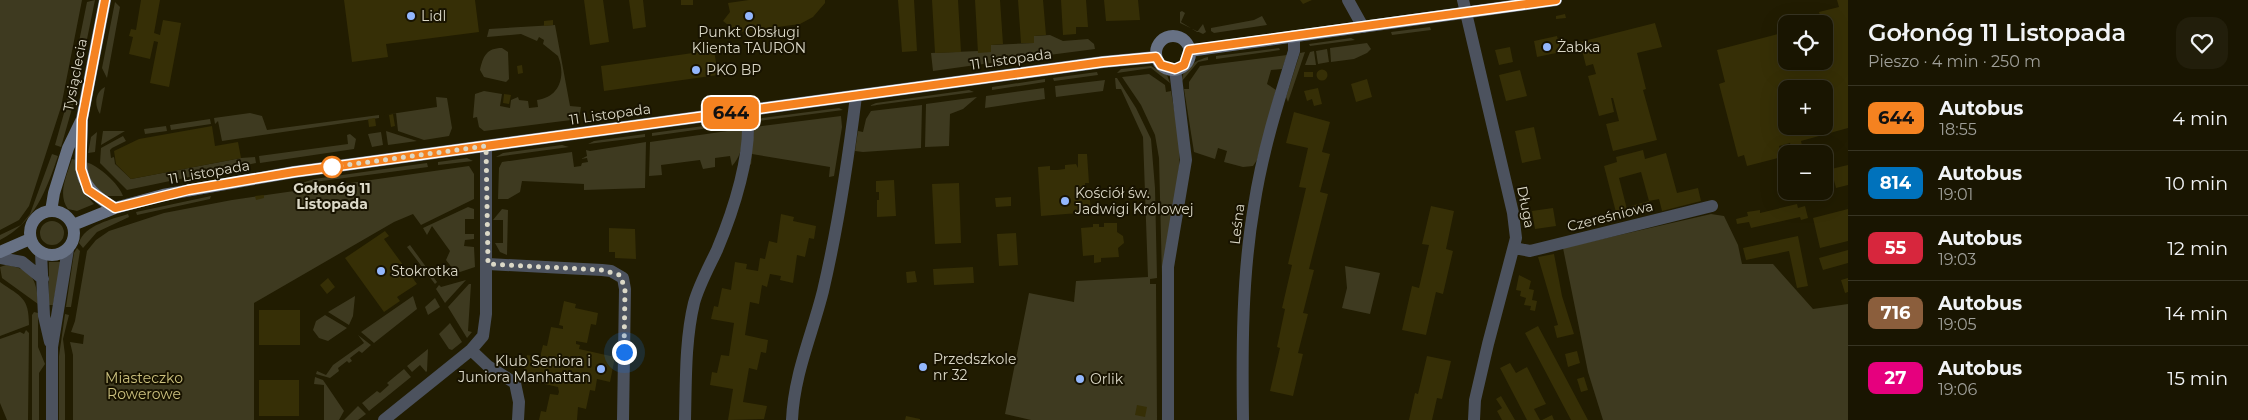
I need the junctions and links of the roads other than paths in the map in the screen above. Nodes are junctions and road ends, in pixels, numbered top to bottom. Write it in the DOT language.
graph roads {
  1 [pos="105,0"];
  2 [pos="1348,0"];
  3 [pos="1463,0"];
  4 [pos="1556,0"];
  5 [pos="1467,13"];
  6 [pos="1363,27"];
  7 [pos="1294,36"];
  8 [pos="1189,50"];
  9 [pos="1156,57"];
  10 [pos="1175,69"];
  11 [pos="856,96"];
  12 [pos="747,111"];
  13 [pos="82,120"];
  14 [pos="486,146"];
  15 [pos="1712,206"];
  16 [pos="115,208"];
  17 [pos="51,211"];
  18 [pos="73,225"];
  19 [pos="30,239"];
  20 [pos="1514,248"];
  21 [pos="68,249"];
  22 [pos="0,252"];
  23 [pos="41,253"];
  24 [pos="0,258"];
  25 [pos="488,264"];
  26 [pos="44,279"];
  27 [pos="52,347"];
  28 [pos="471,350"];
  29 [pos="1474,419"];
  30 [pos="52,420"];
  31 [pos="384,420"];
  32 [pos="518,420"];
  33 [pos="623,420"];
  34 [pos="686,420"];
  35 [pos="792,420"];
  36 [pos="1168,420"];
  37 [pos="1242,420"];
  1 -- 13 [label="street, Tysiąclecia"];
  2 -- 6 [label="street"];
  3 -- 5 [label="street, Długa"];
  4 -- 5 [label="street"];
  5 -- 6 [label="street"];
  5 -- 20 [label="street, Długa"];
  6 -- 7 [label="street"];
  7 -- 8 [label="street"];
  7 -- 37 [label="street, Leśna"];
  8 -- 9 [label="street"];
  8 -- 10 [label="street"];
  9 -- 10 [label="street"];
  9 -- 11 [label="street, 11 Listopada"];
  10 -- 36 [label="street"];
  11 -- 12 [label="street, 11 Listopada"];
  11 -- 35 [label="street"];
  12 -- 14 [label="street, 11 Listopada"];
  12 -- 34 [label="street"];
  13 -- 16 [label="street"];
  13 -- 17 [label="street, Tysiąclecia"];
  14 -- 16 [label="street, 11 Listopada"];
  14 -- 25 [label="street"];
  15 -- 20 [label="street, Czereśniowa"];
  16 -- 18 [label="street, 11 Listopada"];
  17 -- 18 [label="street"];
  17 -- 19 [label="street"];
  18 -- 21 [label="street"];
  19 -- 22 [label="street"];
  19 -- 23 [label="street"];
  20 -- 29 [label="street, Długa"];
  21 -- 23 [label="street"];
  21 -- 27 [label="street"];
  23 -- 26 [label="street"];
  24 -- 26 [label="street"];
  25 -- 28 [label="street"];
  25 -- 33 [label="street"];
  26 -- 27 [label="street"];
  27 -- 30 [label="street"];
  28 -- 31 [label="street"];
  28 -- 32 [label="street"];
}
